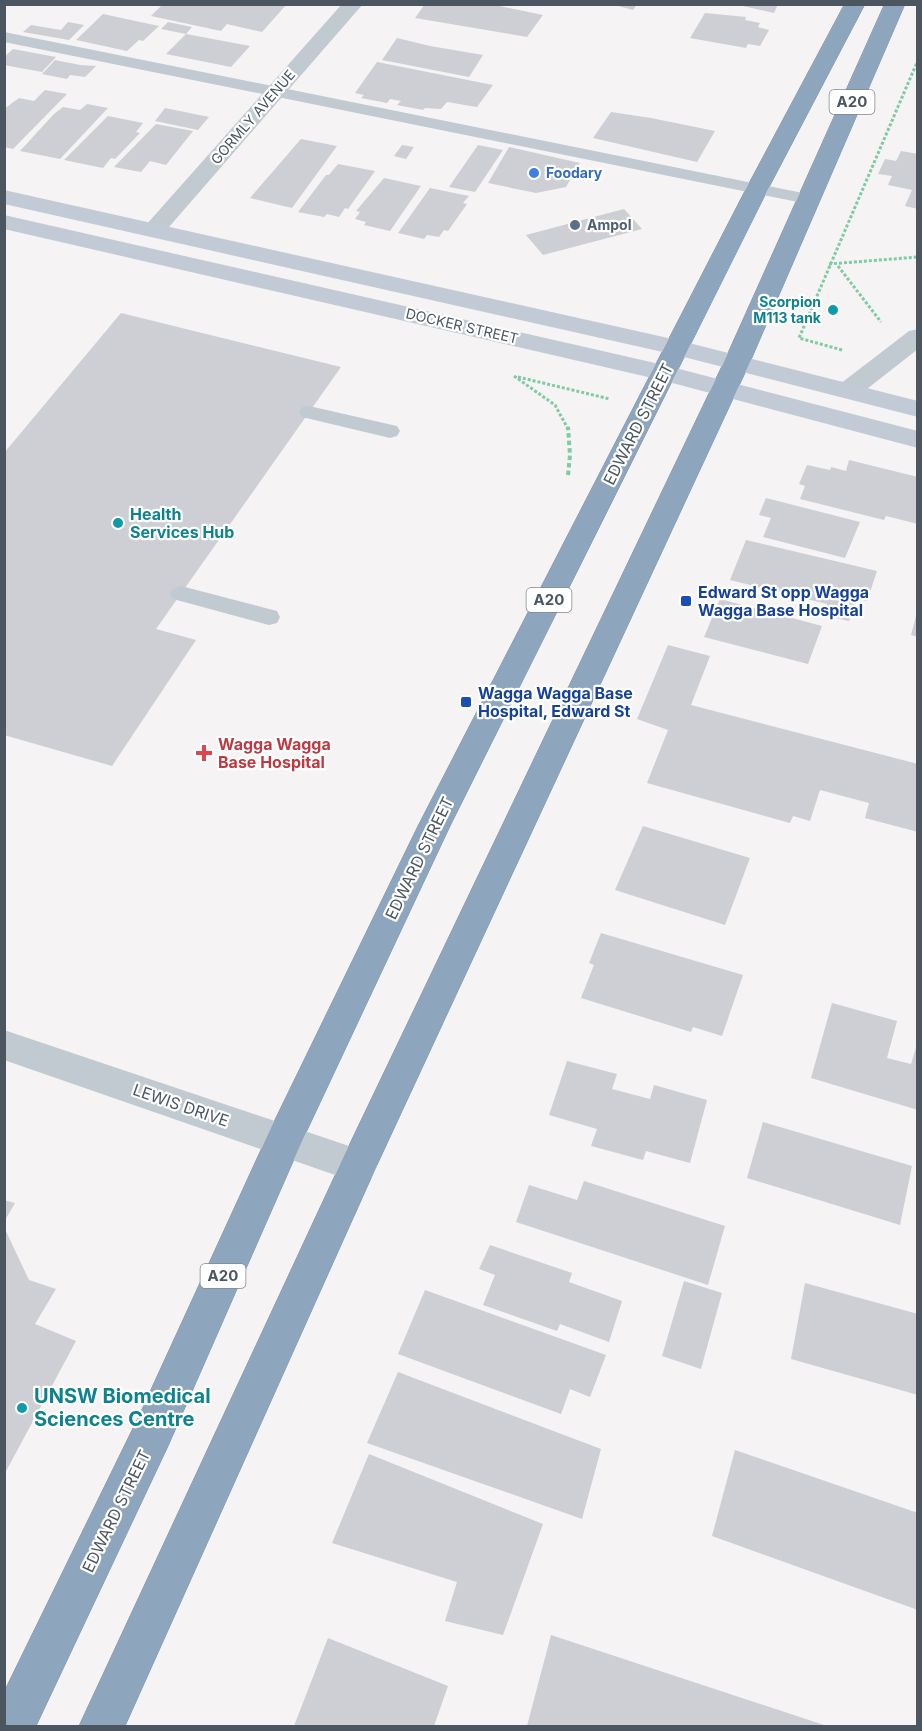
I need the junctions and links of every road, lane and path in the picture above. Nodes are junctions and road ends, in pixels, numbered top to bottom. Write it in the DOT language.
graph roads {
  1 [pos="353,4"];
  2 [pos="855,4"];
  3 [pos="895,4"];
  4 [pos="4,38"];
  5 [pos="918,60"];
  6 [pos="275,92"];
  7 [pos="758,189"];
  8 [pos="4,197"];
  9 [pos="808,199"];
  10 [pos="4,222"];
  11 [pos="154,231"];
  12 [pos="918,257"];
  13 [pos="830,264"];
  14 [pos="838,266"];
  15 [pos="799,338"];
  16 [pos="909,342"];
  17 [pos="677,348"];
  18 [pos="737,362"];
  19 [pos="664,373"];
  20 [pos="725,388"];
  21 [pos="849,390"];
  22 [pos="610,399"];
  23 [pos="918,409"];
  24 [pos="309,412"];
  25 [pos="390,431"];
  26 [pos="918,440"];
  27 [pos="566,485"];
  28 [pos="182,594"];
  29 [pos="269,617"];
  30 [pos="4,1044"];
  31 [pos="284,1140"];
  32 [pos="358,1166"];
  33 [pos="12,1726"];
  34 [pos="102,1726"];
  1 -- 6 [label="street, GORMLY AVENUE"];
  2 -- 7 [label="highway, EDWARD STREET / A20"];
  3 -- 9 [label="highway, A20"];
  4 -- 6 [label="lane"];
  5 -- 13 [label="path"];
  6 -- 7 [label="lane"];
  6 -- 11 [label="street, GORMLY AVENUE"];
  7 -- 9 [label="lane"];
  7 -- 17 [label="highway, EDWARD STREET / A20"];
  8 -- 11 [label="main road, DOCKER STREET"];
  9 -- 18 [label="highway, A20"];
  10 -- 19 [label="main road, DOCKER STREET"];
  11 -- 17 [label="main road, DOCKER STREET"];
  12 -- 14 [label="path"];
  13 -- 14 [label="path"];
  13 -- 15 [label="path"];
  14 -- 16 [label="path"];
  16 -- 21 [label="street"];
  17 -- 18 [label="main road, DOCKER STREET"];
  17 -- 19 [label="highway, EDWARD STREET / A20"];
  18 -- 20 [label="highway, A20"];
  18 -- 21 [label="main road, DOCKER STREET"];
  19 -- 20 [label="main road, DOCKER STREET"];
  19 -- 31 [label="highway, EDWARD STREET / A20"];
  20 -- 26 [label="main road, DOCKER STREET"];
  20 -- 32 [label="highway, A20"];
  21 -- 23 [label="main road, DOCKER STREET"];
  22 -- 27 [label="path"];
  24 -- 25 [label="lane"];
  28 -- 29 [label="lane"];
  30 -- 31 [label="street, LEWIS DRIVE"];
  31 -- 32 [label="street, LEWIS DRIVE"];
  31 -- 33 [label="highway, EDWARD STREET / A20"];
  32 -- 34 [label="highway, A20"];
}
